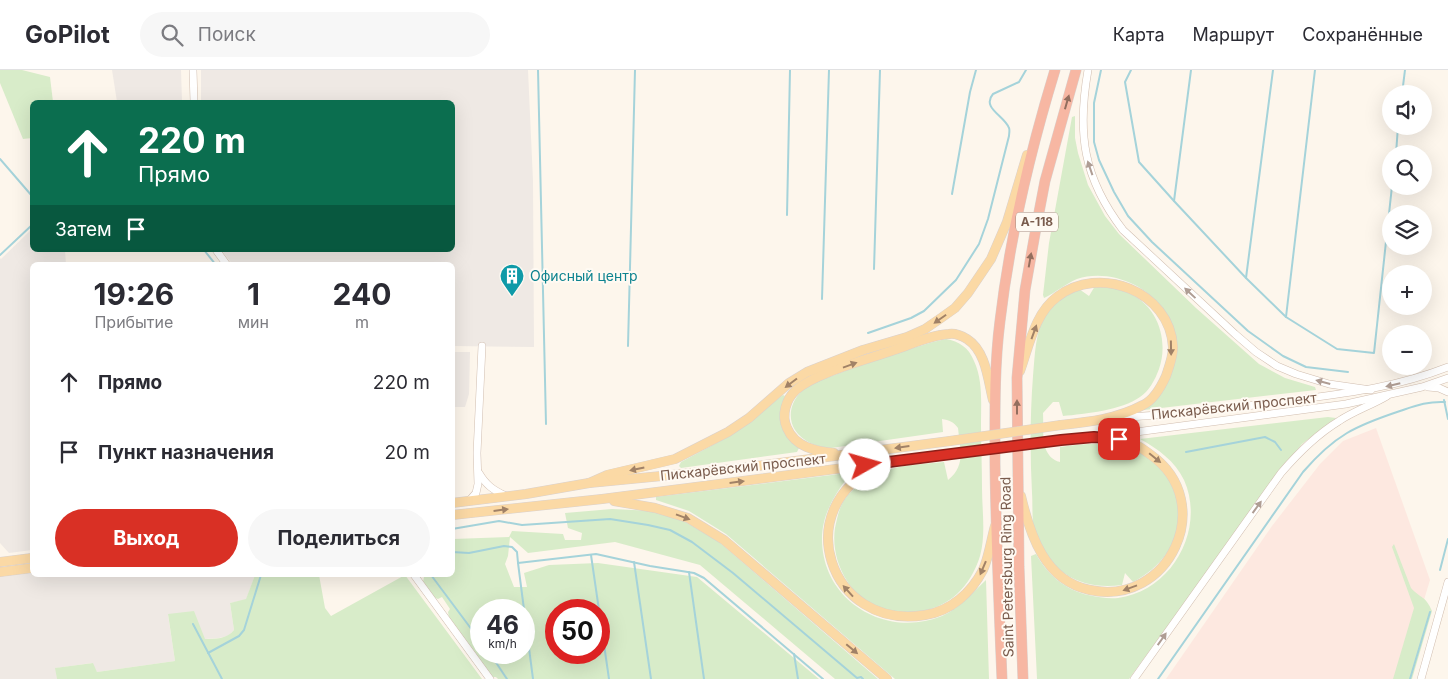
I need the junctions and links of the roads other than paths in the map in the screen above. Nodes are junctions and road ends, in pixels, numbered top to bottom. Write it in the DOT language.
graph roads {
  1 [pos="194,70"];
  2 [pos="1055,70"];
  3 [pos="1076,70"];
  4 [pos="1088,70"];
  5 [pos="194,100"];
  6 [pos="1043,110"];
  7 [pos="482,346"];
  8 [pos="1448,367"];
  9 [pos="1017,378"];
  10 [pos="1448,378"];
  11 [pos="1422,387"];
  12 [pos="1371,390"];
  13 [pos="1448,392"];
  14 [pos="1387,396"];
  15 [pos="995,409"];
  16 [pos="1107,419"];
  17 [pos="1094,437"];
  18 [pos="847,455"];
  19 [pos="902,460"];
  20 [pos="479,472"];
  21 [pos="589,483"];
  22 [pos="1019,490"];
  23 [pos="506,496"];
  24 [pos="602,499"];
  25 [pos="469,501"];
  26 [pos="455,503"];
  27 [pos="455,515"];
  28 [pos="996,521"];
  29 [pos="30,558"];
  30 [pos="0,562"];
  31 [pos="30,568"];
  32 [pos="0,572"];
  33 [pos="415,577"];
  34 [pos="1448,582"];
  35 [pos="490,679"];
  36 [pos="887,679"];
  37 [pos="1002,679"];
  38 [pos="1023,679"];
  39 [pos="1134,679"];
  40 [pos="1421,679"];
  1 -- 5 [label="street"];
  2 -- 6 [label="highway, Saint Petersburg Ring Road / А-118"];
  9 -- 3 [label="highway, Saint Petersburg Ring Road / А-118, one-way"];
  12 -- 4 [label="street, one-way"];
  6 -- 15 [label="highway, Saint Petersburg Ring Road / А-118"];
  6 -- 21 [label="main road, one-way"];
  7 -- 20 [label="street"];
  8 -- 12 [label="street, Пискарёвский проспект, one-way"];
  9 -- 16 [label="main road, one-way"];
  22 -- 9 [label="highway, Saint Petersburg Ring Road / А-118, one-way"];
  10 -- 11 [label="street, Пискарёвский проспект"];
  11 -- 13 [label="street"];
  11 -- 14 [label="street, Пискарёвский проспект"];
  12 -- 16 [label="street, Пискарёвский проспект"];
  14 -- 17 [label="street, Пискарёвский проспект"];
  39 -- 14 [label="street, one-way"];
  18 -- 15 [label="main road, one-way"];
  15 -- 28 [label="highway, Saint Petersburg Ring Road / А-118"];
  16 -- 18 [label="main road, Пискарёвский проспект, one-way, bridge"];
  17 -- 19 [label="main road, Пискарёвский проспект, bridge"];
  17 -- 22 [label="main road, one-way"];
  18 -- 21 [label="main road, Пискарёвский проспект"];
  24 -- 19 [label="main road, Пискарёвский проспект, one-way"];
  28 -- 19 [label="main road, one-way"];
  20 -- 23 [label="street"];
  20 -- 25 [label="street"];
  21 -- 23 [label="main road, Пискарёвский проспект"];
  22 -- 38 [label="highway, Saint Petersburg Ring Road / А-118"];
  23 -- 25 [label="main road, Пискарёвский проспект"];
  27 -- 24 [label="main road, Пискарёвский проспект, one-way"];
  24 -- 36 [label="main road, one-way"];
  25 -- 26 [label="main road, Пискарёвский проспект"];
  28 -- 37 [label="highway, Saint Petersburg Ring Road / А-118"];
  29 -- 30 [label="main road"];
  31 -- 32 [label="main road"];
  33 -- 35 [label="street"];
  34 -- 40 [label="street"];
}
